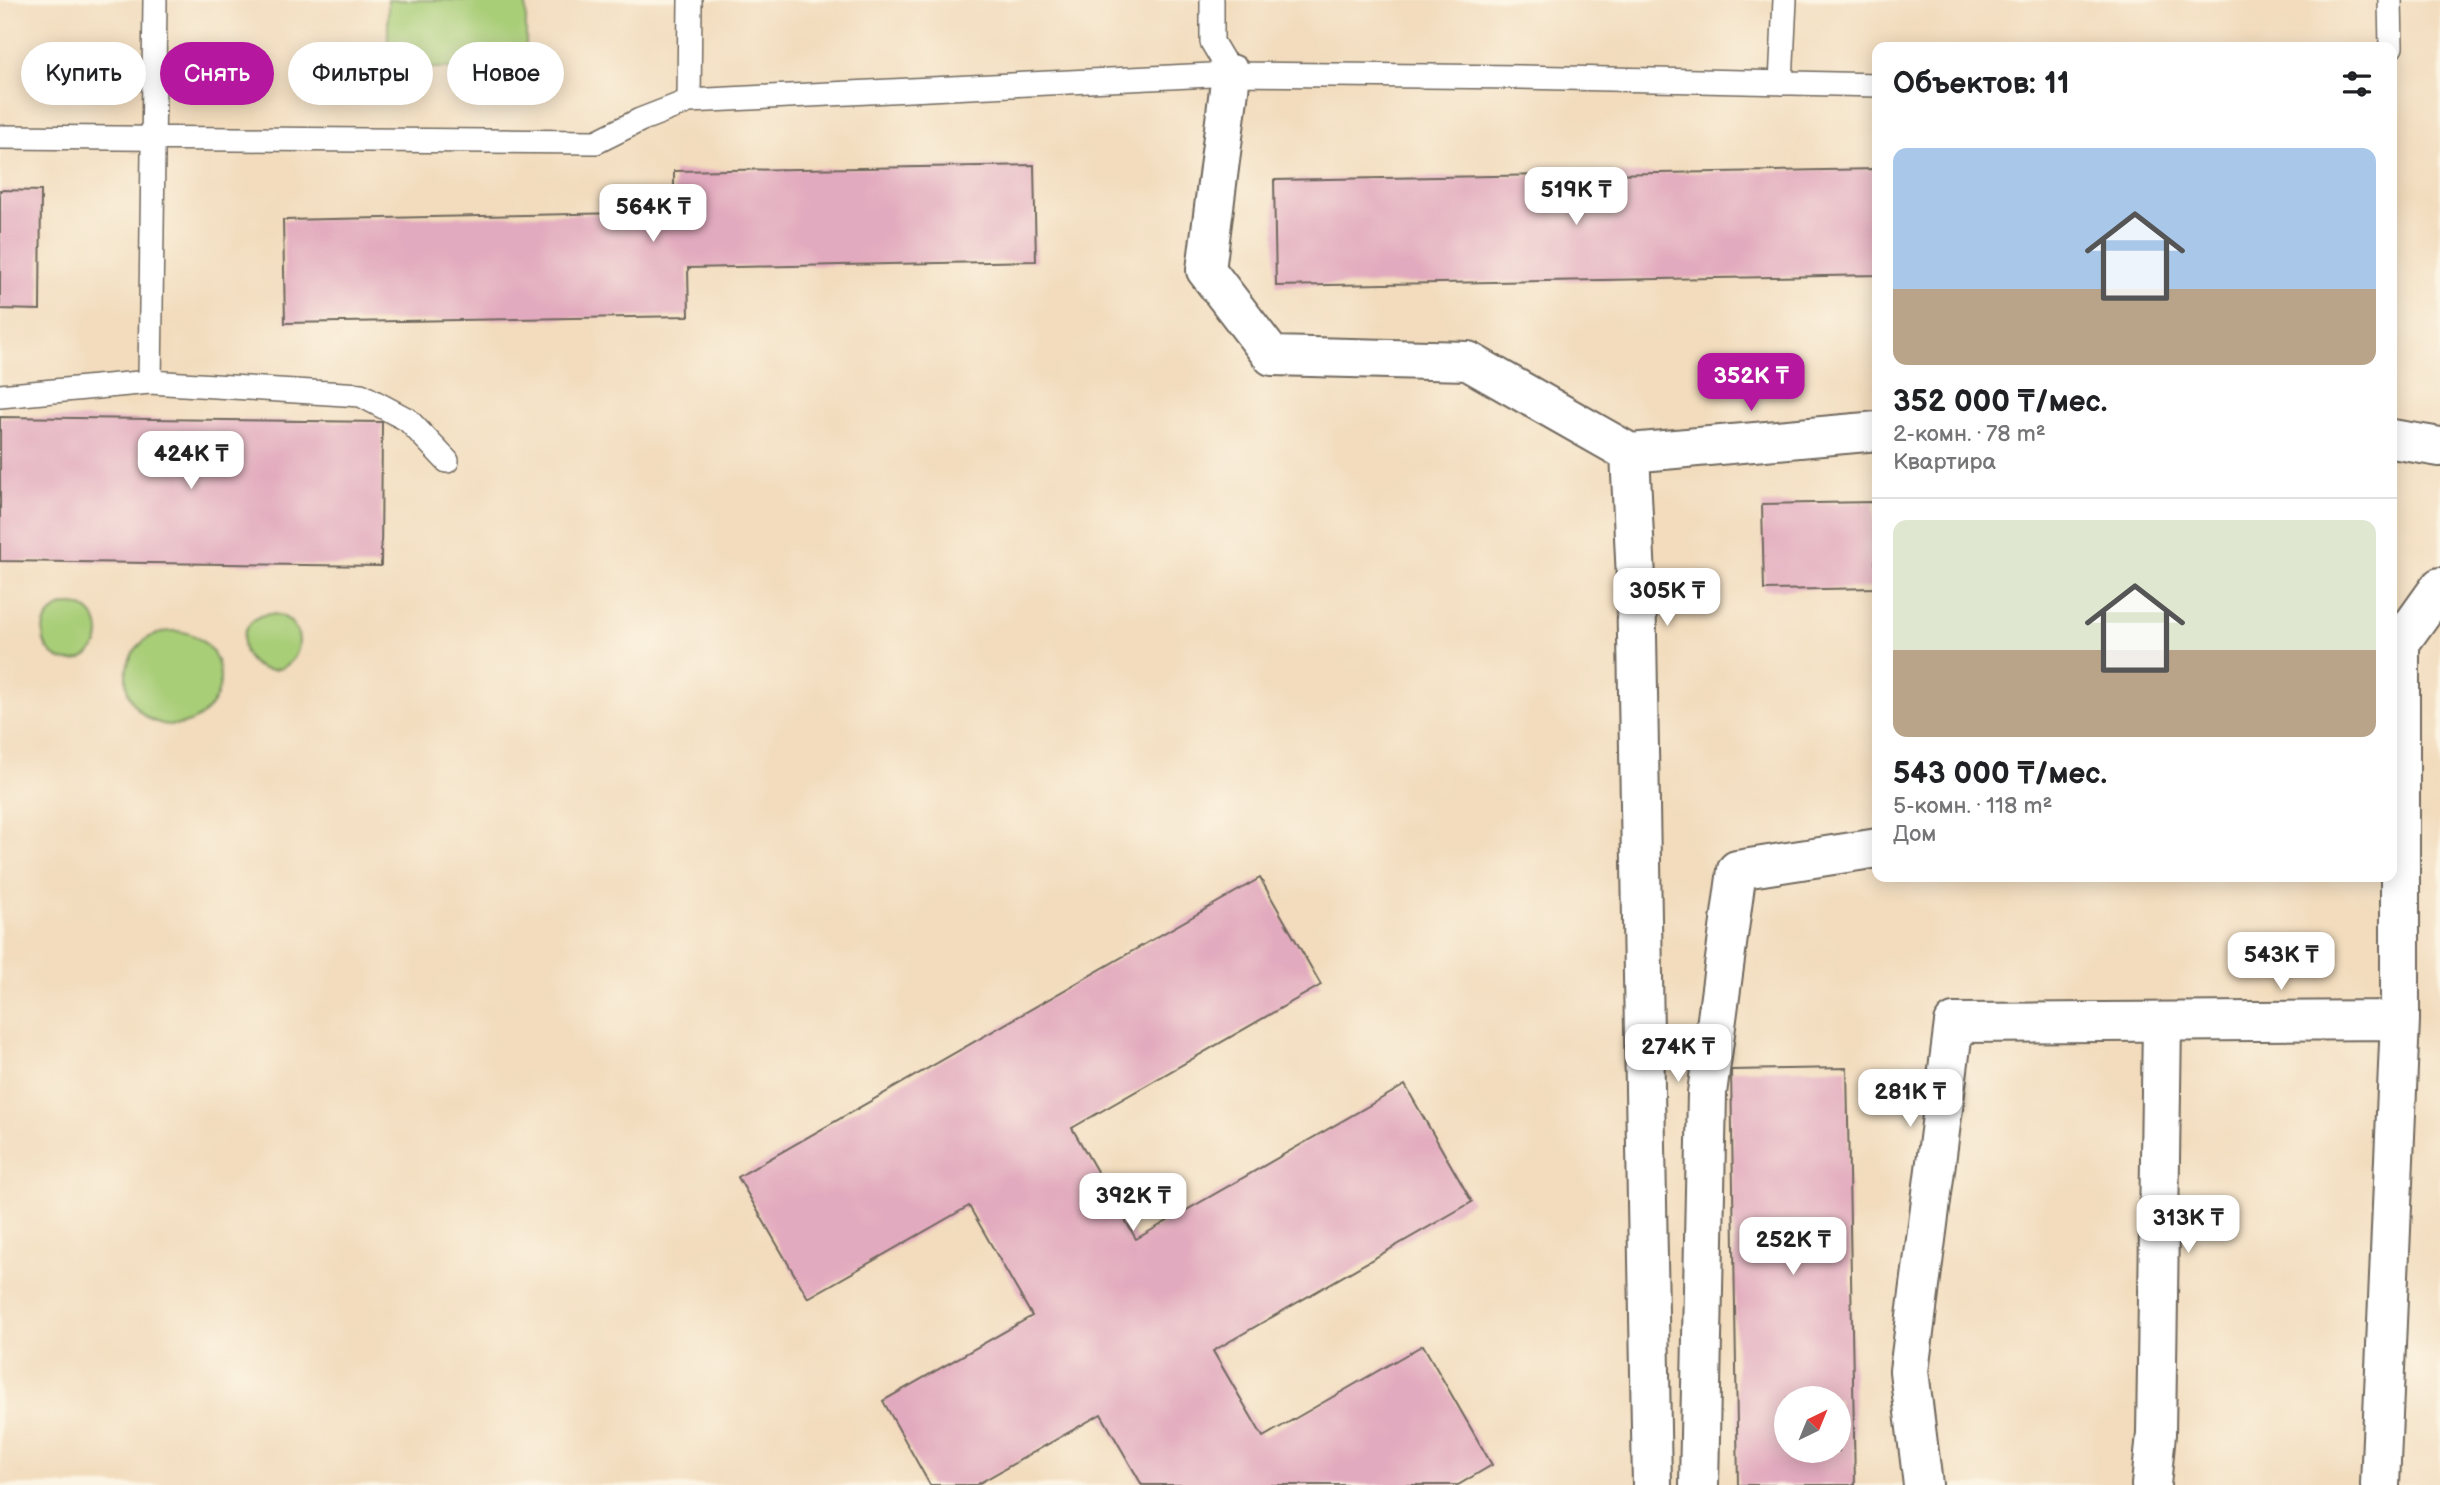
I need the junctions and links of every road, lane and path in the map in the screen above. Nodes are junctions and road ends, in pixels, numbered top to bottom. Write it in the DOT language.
graph roads {
  1 [pos="155,0"];
  2 [pos="690,0"];
  3 [pos="1212,0"];
  4 [pos="1785,0"];
  5 [pos="2390,0"];
  6 [pos="2392,42"];
  7 [pos="1231,74"];
  8 [pos="1781,83"];
  9 [pos="1872,85"];
  10 [pos="689,101"];
  11 [pos="153,136"];
  12 [pos="0,137"];
  13 [pos="150,382"];
  14 [pos="0,396"];
  15 [pos="1872,432"];
  16 [pos="2397,440"];
  17 [pos="2440,447"];
  18 [pos="1630,453"];
  19 [pos="447,461"];
  20 [pos="2440,587"];
  21 [pos="2397,792"];
  22 [pos="1872,849"];
  23 [pos="2397,882"];
  24 [pos="2400,1020"];
  25 [pos="2162,1022"];
  26 [pos="1652,1485"];
  27 [pos="1699,1485"];
  28 [pos="1923,1485"];
  29 [pos="2151,1485"];
  30 [pos="2380,1485"];
  1 -- 11 [label="lane"];
  2 -- 10 [label="lane"];
  3 -- 7 [label="lane"];
  4 -- 8 [label="lane"];
  5 -- 6 [label="lane"];
  7 -- 8 [label="lane"];
  7 -- 10 [label="lane"];
  7 -- 18 [label="street"];
  8 -- 9 [label="lane"];
  10 -- 11 [label="lane"];
  11 -- 12 [label="lane"];
  11 -- 13 [label="lane"];
  13 -- 14 [label="lane"];
  13 -- 19 [label="lane"];
  15 -- 18 [label="street"];
  16 -- 17 [label="street"];
  18 -- 26 [label="street"];
  20 -- 21 [label="street"];
  22 -- 27 [label="street"];
  23 -- 24 [label="street"];
  24 -- 25 [label="street"];
  24 -- 30 [label="street"];
  25 -- 28 [label="street"];
  25 -- 29 [label="street"];
}
